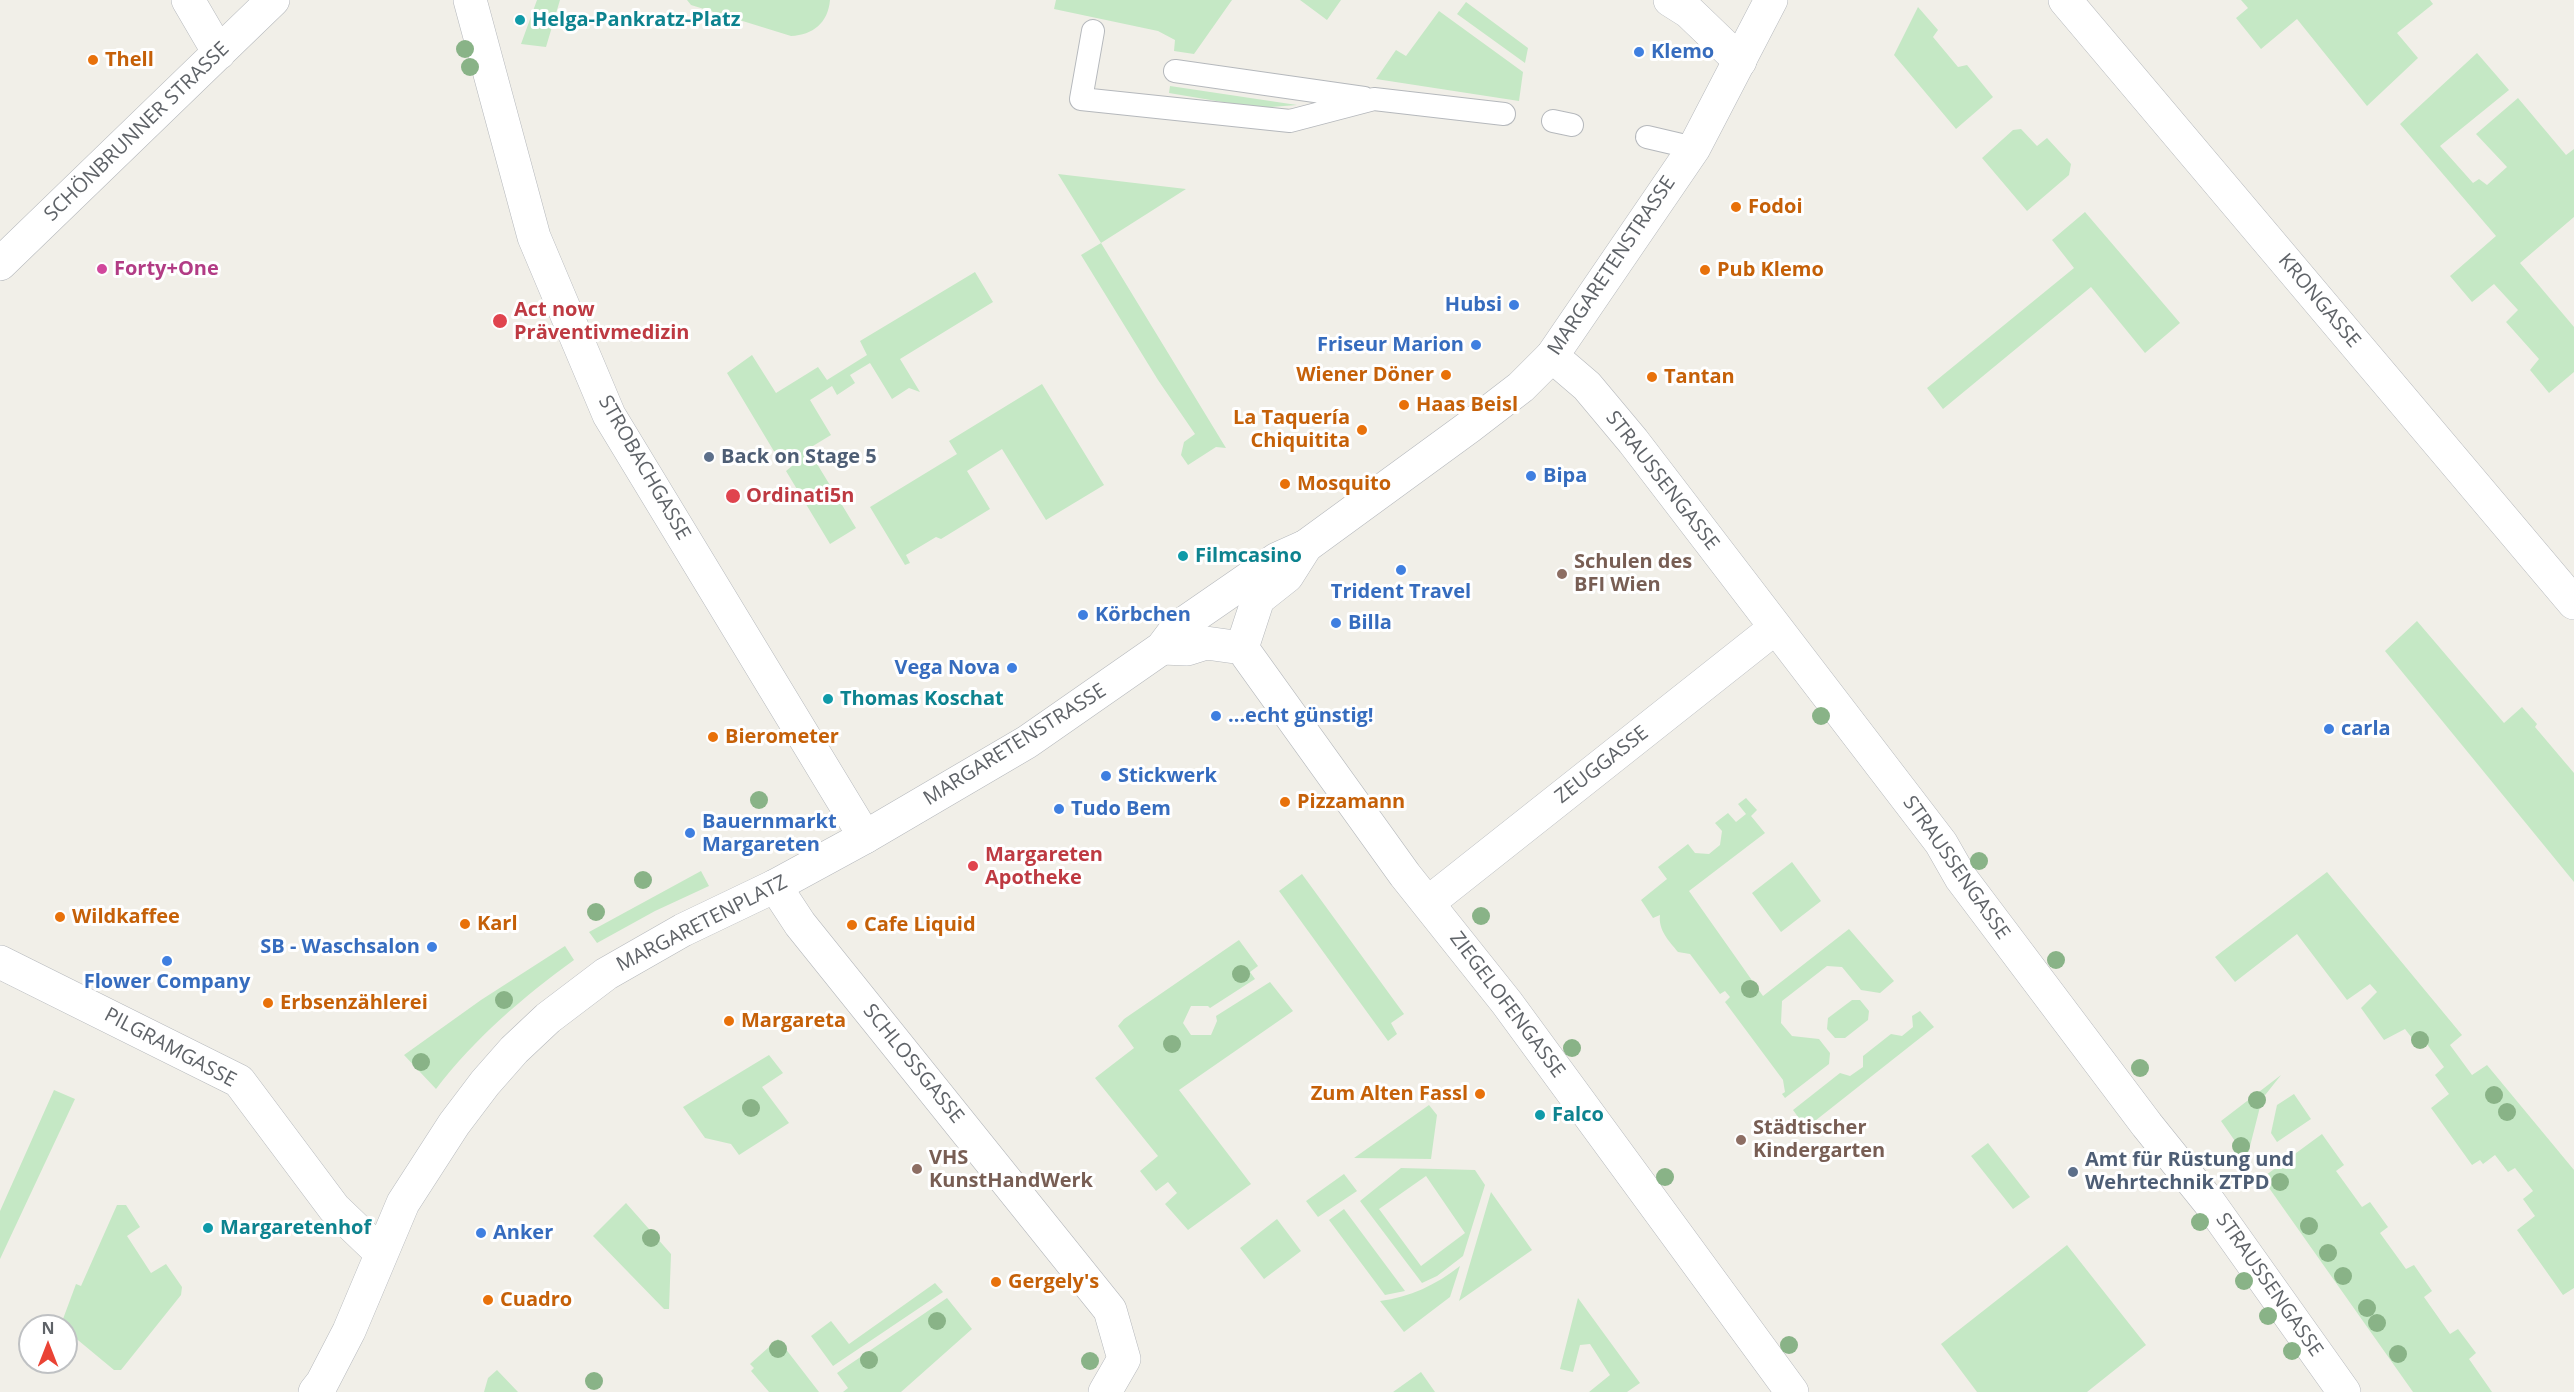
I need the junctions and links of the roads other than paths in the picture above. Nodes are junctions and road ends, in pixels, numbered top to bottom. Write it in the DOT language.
graph roads {
  1 [pos="188,0"];
  2 [pos="273,0"];
  3 [pos="470,0"];
  4 [pos="1670,0"];
  5 [pos="1772,0"];
  6 [pos="2065,0"];
  7 [pos="1093,31"];
  8 [pos="219,53"];
  9 [pos="1740,61"];
  10 [pos="1175,71"];
  11 [pos="1374,99"];
  12 [pos="1504,114"];
  13 [pos="1647,137"];
  14 [pos="1694,148"];
  15 [pos="0,264"];
  16 [pos="1552,356"];
  17 [pos="1306,546"];
  18 [pos="2574,603"];
  19 [pos="1775,628"];
  20 [pos="1162,648"];
  21 [pos="1242,648"];
  22 [pos="865,837"];
  23 [pos="775,886"];
  24 [pos="1429,902"];
  25 [pos="0,962"];
  26 [pos="381,1253"];
  27 [pos="323,1389"];
  28 [pos="1105,1392"];
  29 [pos="1792,1392"];
  30 [pos="2344,1392"];
  1 -- 8 [label="street"];
  2 -- 8 [label="street, SCHÖNBRUNNER STRASSE"];
  3 -- 22 [label="street, STROBACHGASSE"];
  4 -- 9 [label="street"];
  5 -- 9 [label="street, MARGARETENSTRASSE"];
  6 -- 18 [label="street, KRONGASSE"];
  7 -- 11 [label="lane"];
  8 -- 15 [label="street, SCHÖNBRUNNER STRASSE"];
  9 -- 14 [label="street, MARGARETENSTRASSE"];
  10 -- 11 [label="lane"];
  11 -- 12 [label="lane"];
  13 -- 14 [label="lane"];
  14 -- 16 [label="street, MARGARETENSTRASSE"];
  16 -- 17 [label="street, MARGARETENSTRASSE"];
  16 -- 19 [label="street, STRAUSSENGASSE"];
  17 -- 20 [label="street, MARGARETENSTRASSE"];
  17 -- 21 [label="street, MARGARETENSTRASSE"];
  19 -- 24 [label="street, ZEUGGASSE"];
  19 -- 30 [label="street, STRAUSSENGASSE"];
  20 -- 21 [label="street"];
  20 -- 22 [label="street, MARGARETENSTRASSE"];
  21 -- 24 [label="street, ZIEGELOFENGASSE"];
  22 -- 23 [label="street, MARGARETENPLATZ"];
  23 -- 26 [label="street, MARGARETENPLATZ"];
  23 -- 28 [label="street, SCHLOSSGASSE"];
  24 -- 29 [label="street, ZIEGELOFENGASSE"];
  25 -- 26 [label="street, PILGRAMGASSE"];
  26 -- 27 [label="street"];
}
